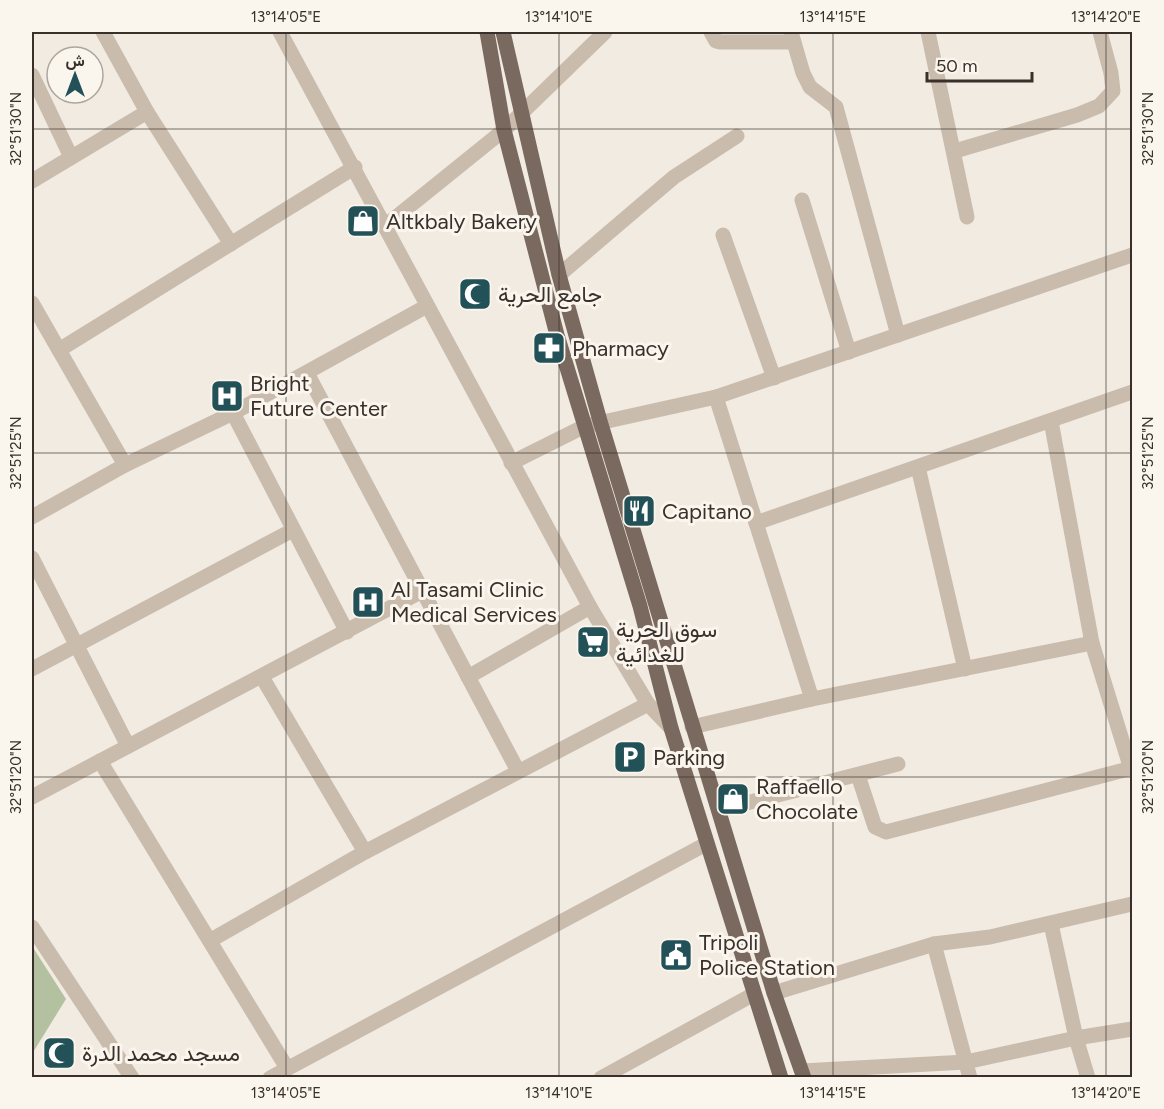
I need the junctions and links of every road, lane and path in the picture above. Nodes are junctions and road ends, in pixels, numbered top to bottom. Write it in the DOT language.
graph roads {
  1 [pos="103,32"];
  2 [pos="280,32"];
  3 [pos="487,32"];
  4 [pos="503,32"];
  5 [pos="711,32"];
  6 [pos="928,32"];
  7 [pos="1100,32"];
  8 [pos="602,33"];
  9 [pos="793,37"];
  10 [pos="32,75"];
  11 [pos="147,112"];
  12 [pos="522,113"];
  13 [pos="504,130"];
  14 [pos="736,136"];
  15 [pos="955,151"];
  16 [pos="71,157"];
  17 [pos="355,167"];
  18 [pos="32,181"];
  19 [pos="802,200"];
  20 [pos="967,217"];
  21 [pos="386,226"];
  22 [pos="723,235"];
  23 [pos="231,244"];
  24 [pos="1132,255"];
  25 [pos="559,275"];
  26 [pos="32,303"];
  27 [pos="427,306"];
  28 [pos="898,335"];
  29 [pos="59,350"];
  30 [pos="849,352"];
  31 [pos="307,373"];
  32 [pos="774,378"];
  33 [pos="592,391"];
  34 [pos="1132,392"];
  35 [pos="575,394"];
  36 [pos="716,397"];
  37 [pos="233,413"];
  38 [pos="600,421"];
  39 [pos="1051,421"];
  40 [pos="585,426"];
  41 [pos="511,463"];
  42 [pos="125,465"];
  43 [pos="918,467"];
  44 [pos="32,517"];
  45 [pos="756,523"];
  46 [pos="293,530"];
  47 [pos="32,558"];
  48 [pos="422,591"];
  49 [pos="590,607"];
  50 [pos="346,632"];
  51 [pos="1092,644"];
  52 [pos="76,645"];
  53 [pos="32,669"];
  54 [pos="965,669"];
  55 [pos="468,676"];
  56 [pos="262,677"];
  57 [pos="812,699"];
  58 [pos="648,704"];
  59 [pos="692,727"];
  60 [pos="671,728"];
  61 [pos="128,746"];
  62 [pos="100,761"];
  63 [pos="898,764"];
  64 [pos="1132,769"];
  65 [pos="518,771"];
  66 [pos="858,775"];
  67 [pos="32,797"];
  68 [pos="719,810"];
  69 [pos="706,844"];
  70 [pos="365,852"];
  71 [pos="1132,904"];
  72 [pos="1051,924"];
  73 [pos="32,927"];
  74 [pos="211,940"];
  75 [pos="934,944"];
  76 [pos="774,993"];
  77 [pos="754,994"];
  78 [pos="1132,1029"];
  79 [pos="1076,1038"];
  80 [pos="966,1062"];
  81 [pos="287,1068"];
  82 [pos="803,1074"];
  83 [pos="132,1077"];
  84 [pos="270,1077"];
  85 [pos="601,1077"];
  86 [pos="781,1077"];
  87 [pos="970,1077"];
  88 [pos="1088,1077"];
  1 -- 11 [label="street"];
  2 -- 17 [label="street"];
  3 -- 13 [label="main road"];
  4 -- 12 [label="main road"];
  5 -- 9 [label="street"];
  6 -- 15 [label="street"];
  7 -- 15 [label="street"];
  8 -- 12 [label="street"];
  9 -- 28 [label="street"];
  10 -- 16 [label="street"];
  11 -- 16 [label="street"];
  11 -- 23 [label="street"];
  12 -- 13 [label="street"];
  12 -- 25 [label="main road"];
  13 -- 21 [label="street"];
  13 -- 35 [label="main road"];
  14 -- 25 [label="street"];
  15 -- 20 [label="street"];
  16 -- 18 [label="street"];
  17 -- 21 [label="street"];
  17 -- 23 [label="street"];
  19 -- 30 [label="street"];
  21 -- 27 [label="street"];
  22 -- 32 [label="street"];
  23 -- 29 [label="street"];
  24 -- 28 [label="street"];
  25 -- 33 [label="main road"];
  26 -- 29 [label="street"];
  27 -- 31 [label="street"];
  27 -- 41 [label="street"];
  28 -- 30 [label="street"];
  29 -- 42 [label="street"];
  30 -- 32 [label="street"];
  31 -- 37 [label="street"];
  31 -- 48 [label="street"];
  32 -- 36 [label="street"];
  33 -- 35 [label="main road"];
  33 -- 38 [label="main road"];
  34 -- 39 [label="street"];
  35 -- 40 [label="main road"];
  36 -- 38 [label="street"];
  36 -- 45 [label="street"];
  37 -- 42 [label="street"];
  37 -- 46 [label="street"];
  38 -- 40 [label="street"];
  38 -- 59 [label="main road"];
  39 -- 43 [label="street"];
  39 -- 51 [label="street"];
  40 -- 41 [label="street"];
  40 -- 60 [label="main road"];
  41 -- 49 [label="street"];
  42 -- 44 [label="street"];
  43 -- 45 [label="street"];
  43 -- 54 [label="street"];
  45 -- 57 [label="street"];
  46 -- 50 [label="street"];
  46 -- 52 [label="street"];
  47 -- 52 [label="street"];
  48 -- 50 [label="street"];
  48 -- 55 [label="street"];
  49 -- 55 [label="street"];
  49 -- 58 [label="street"];
  50 -- 56 [label="street"];
  51 -- 54 [label="street"];
  51 -- 64 [label="street"];
  52 -- 53 [label="street"];
  52 -- 61 [label="street"];
  54 -- 57 [label="street"];
  55 -- 65 [label="street"];
  56 -- 61 [label="street"];
  56 -- 70 [label="street"];
  57 -- 59 [label="street"];
  58 -- 60 [label="street"];
  58 -- 65 [label="street"];
  59 -- 68 [label="main road"];
  60 -- 69 [label="main road"];
  61 -- 62 [label="street"];
  62 -- 67 [label="street"];
  62 -- 74 [label="street"];
  63 -- 66 [label="street"];
  64 -- 66 [label="street"];
  65 -- 70 [label="street"];
  66 -- 68 [label="street"];
  68 -- 76 [label="main road"];
  69 -- 77 [label="main road"];
  69 -- 81 [label="street"];
  70 -- 74 [label="street"];
  71 -- 72 [label="street"];
  72 -- 75 [label="street"];
  72 -- 79 [label="street"];
  73 -- 83 [label="street"];
  74 -- 81 [label="street"];
  75 -- 76 [label="street"];
  75 -- 80 [label="street"];
  76 -- 82 [label="main road"];
  77 -- 85 [label="street"];
  77 -- 86 [label="main road"];
  78 -- 79 [label="street"];
  79 -- 80 [label="street"];
  79 -- 88 [label="street"];
  80 -- 82 [label="street"];
  80 -- 87 [label="street"];
  81 -- 84 [label="street"];
}
